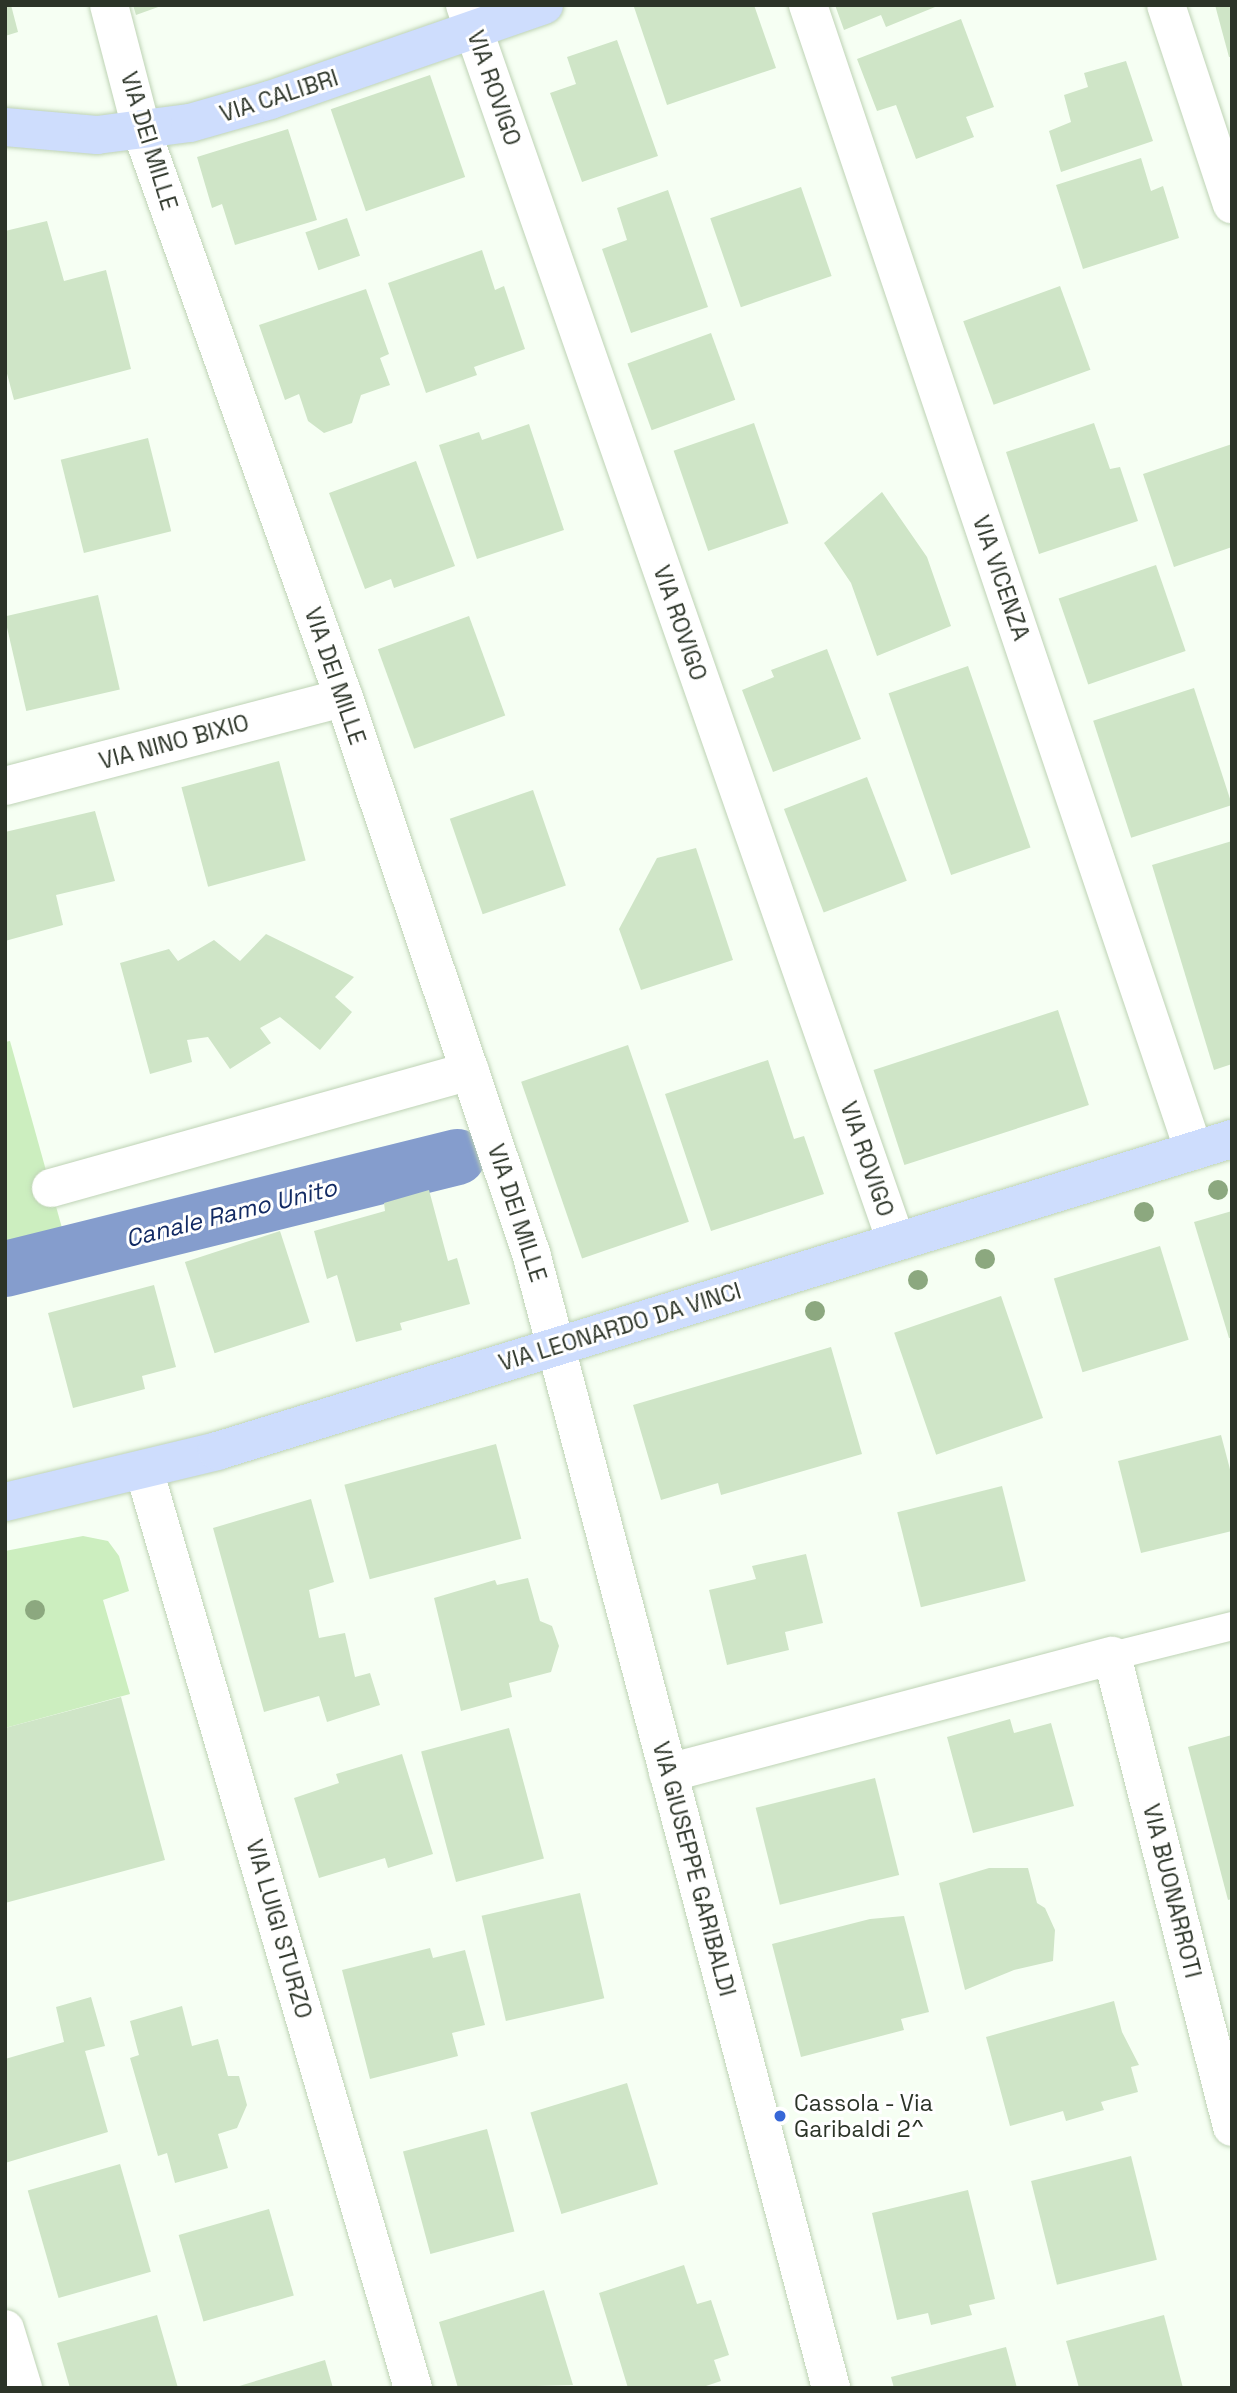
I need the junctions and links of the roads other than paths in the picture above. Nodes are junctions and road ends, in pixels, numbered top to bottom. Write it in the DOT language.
graph roads {
  1 [pos="109,5"];
  2 [pos="544,5"];
  3 [pos="808,5"];
  4 [pos="1166,5"];
  5 [pos="470,18"];
  6 [pos="5,127"];
  7 [pos="142,132"];
  8 [pos="1232,204"];
  9 [pos="344,698"];
  10 [pos="5,786"];
  11 [pos="470,1071"];
  12 [pos="1232,1139"];
  13 [pos="1194,1151"];
  14 [pos="51,1188"];
  15 [pos="896,1241"];
  16 [pos="558,1349"];
  17 [pos="144,1470"];
  18 [pos="5,1502"];
  19 [pos="1232,1626"];
  20 [pos="1112,1656"];
  21 [pos="668,1773"];
  22 [pos="1232,2127"];
  23 [pos="5,2329"];
  24 [pos="23,2388"];
  25 [pos="413,2388"];
  26 [pos="831,2388"];
  1 -- 7 [label="street, VIA DEI MILLE"];
  2 -- 5 [label="street, VIA CALIBRI"];
  3 -- 13 [label="street, VIA VICENZA"];
  4 -- 8 [label="street"];
  5 -- 7 [label="street, VIA CALIBRI"];
  5 -- 15 [label="street, VIA ROVIGO"];
  6 -- 7 [label="street, VIA CALIBRI"];
  7 -- 9 [label="street, VIA DEI MILLE"];
  9 -- 10 [label="street, VIA NINO BIXIO"];
  9 -- 11 [label="street, VIA DEI MILLE"];
  11 -- 14 [label="street"];
  11 -- 16 [label="street, VIA DEI MILLE"];
  12 -- 13 [label="street, VIA LEONARDO DA VINCI"];
  13 -- 15 [label="street, VIA LEONARDO DA VINCI"];
  15 -- 16 [label="street, VIA LEONARDO DA VINCI"];
  16 -- 17 [label="street, VIA LEONARDO DA VINCI"];
  16 -- 21 [label="street, VIA GIUSEPPE GARIBALDI"];
  17 -- 18 [label="street, VIA LEONARDO DA VINCI"];
  17 -- 25 [label="street, VIA LUIGI STURZO"];
  19 -- 20 [label="lane"];
  20 -- 21 [label="street"];
  20 -- 22 [label="street, VIA BUONARROTI"];
  21 -- 26 [label="street, VIA GIUSEPPE GARIBALDI"];
  23 -- 24 [label="street"];
}
